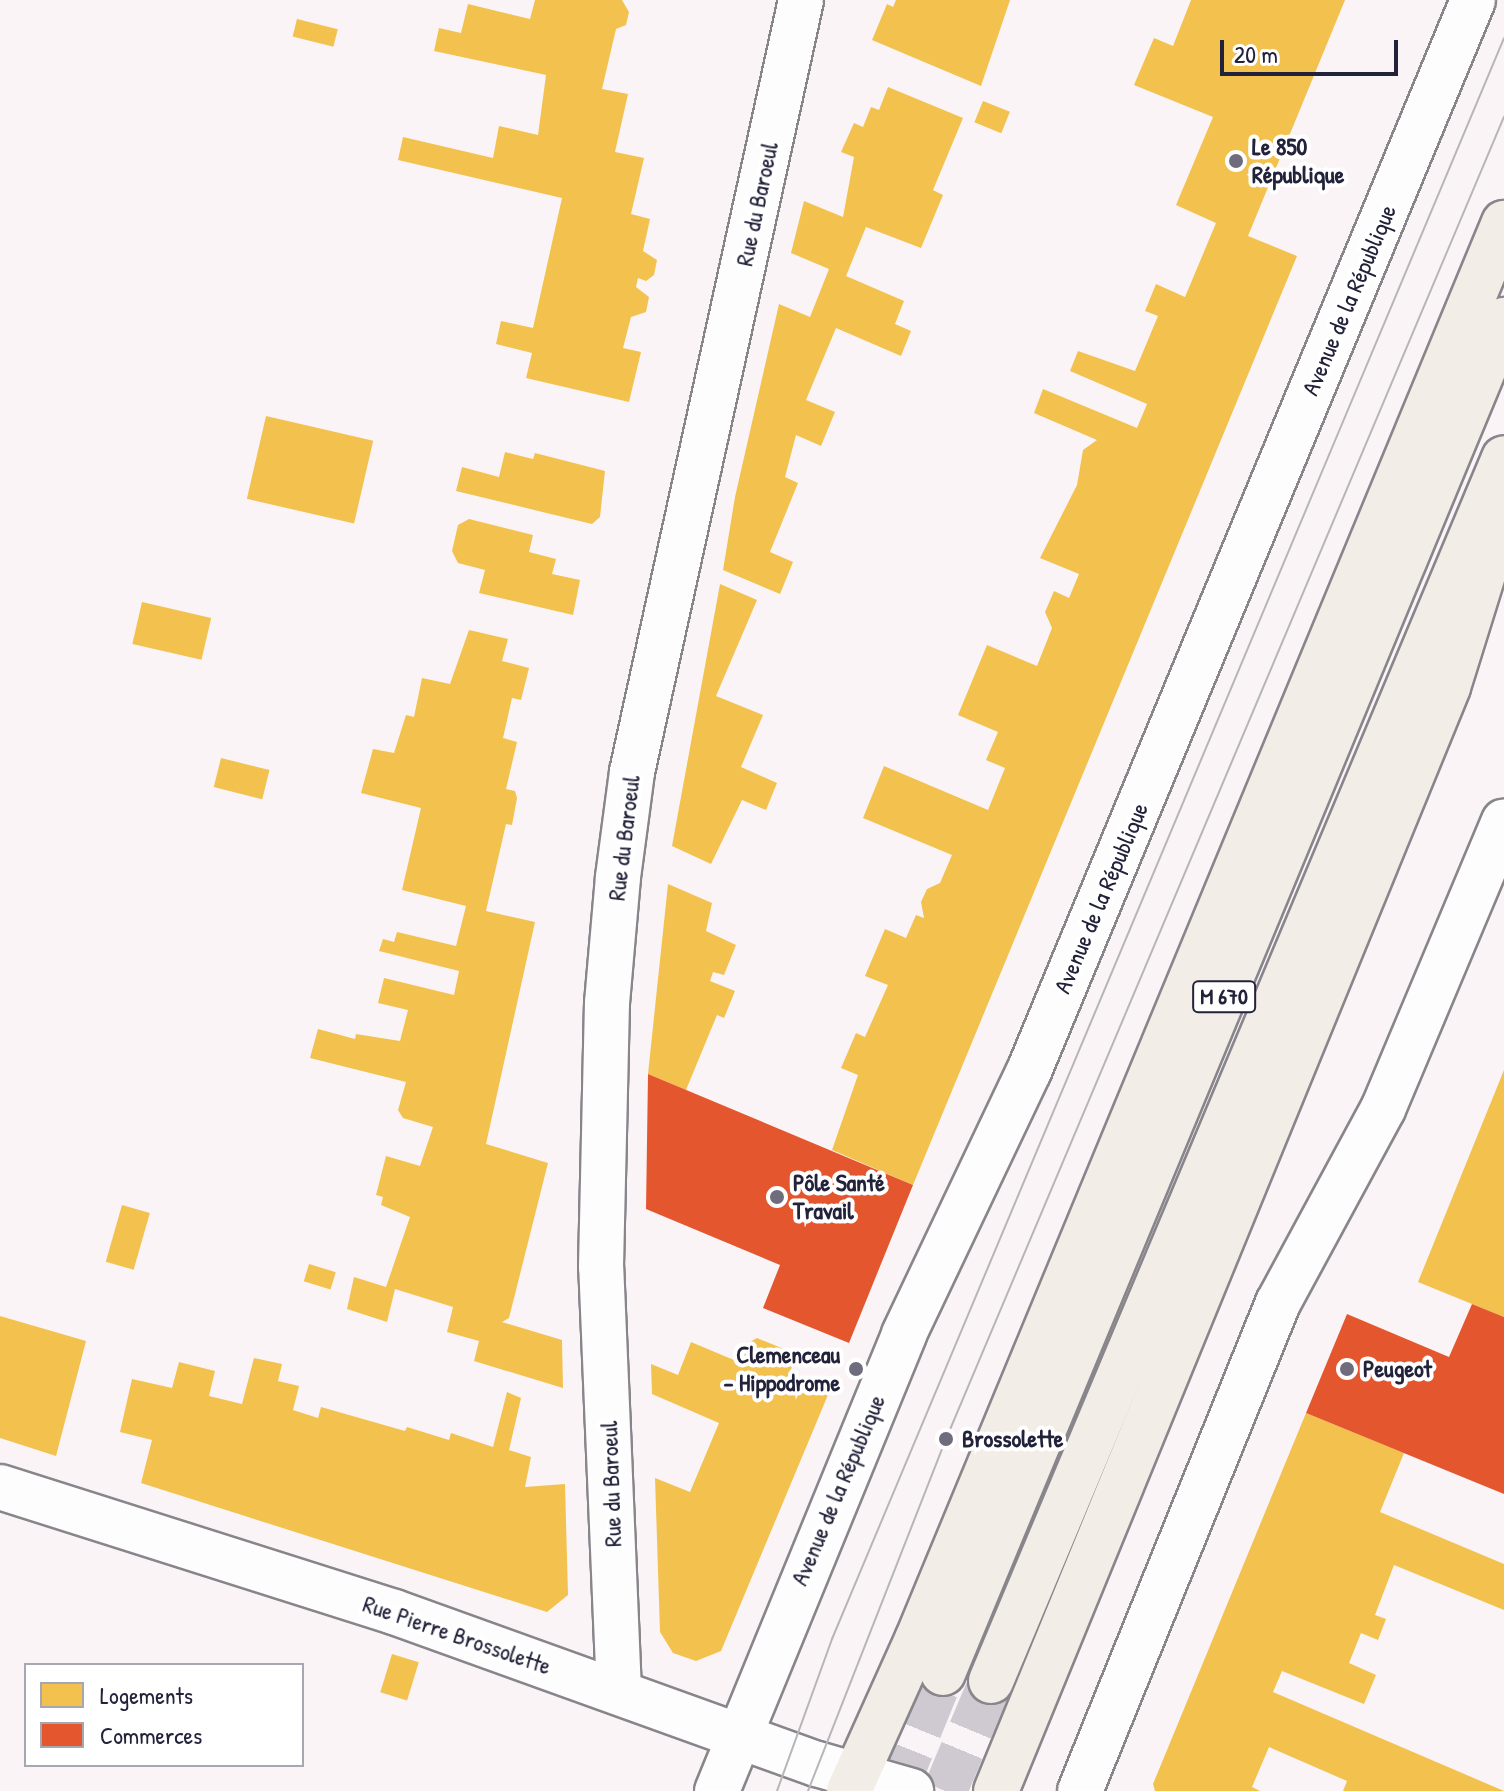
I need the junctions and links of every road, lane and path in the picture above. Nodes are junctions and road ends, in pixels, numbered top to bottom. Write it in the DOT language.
graph roads {
  1 [pos="801,0"];
  2 [pos="1473,0"];
  3 [pos="1504,223"];
  4 [pos="1504,320"];
  5 [pos="1504,458"];
  6 [pos="1504,507"];
  7 [pos="1504,821"];
  8 [pos="0,1487"];
  9 [pos="943,1673"];
  10 [pos="991,1681"];
  11 [pos="619,1692"];
  12 [pos="740,1736"];
  13 [pos="852,1784"];
  14 [pos="717,1791"];
  15 [pos="911,1791"];
  16 [pos="996,1791"];
  17 [pos="1080,1791"];
  1 -- 11 [label="street, Rue du Baroeul"];
  2 -- 12 [label="street, Avenue de la République"];
  3 -- 13 [label="main road"];
  4 -- 9 [label="main road, M 670"];
  5 -- 10 [label="main road, M 670"];
  6 -- 16 [label="main road"];
  7 -- 17 [label="street"];
  8 -- 11 [label="street, Rue Pierre Brossolette"];
  11 -- 12 [label="street, Rue Pierre Brossolette"];
  12 -- 13 [label="street, Rue Pierre Brossolette"];
  12 -- 14 [label="street, Avenue de la République"];
  13 -- 15 [label="street, Rue Pierre Brossolette"];
}
